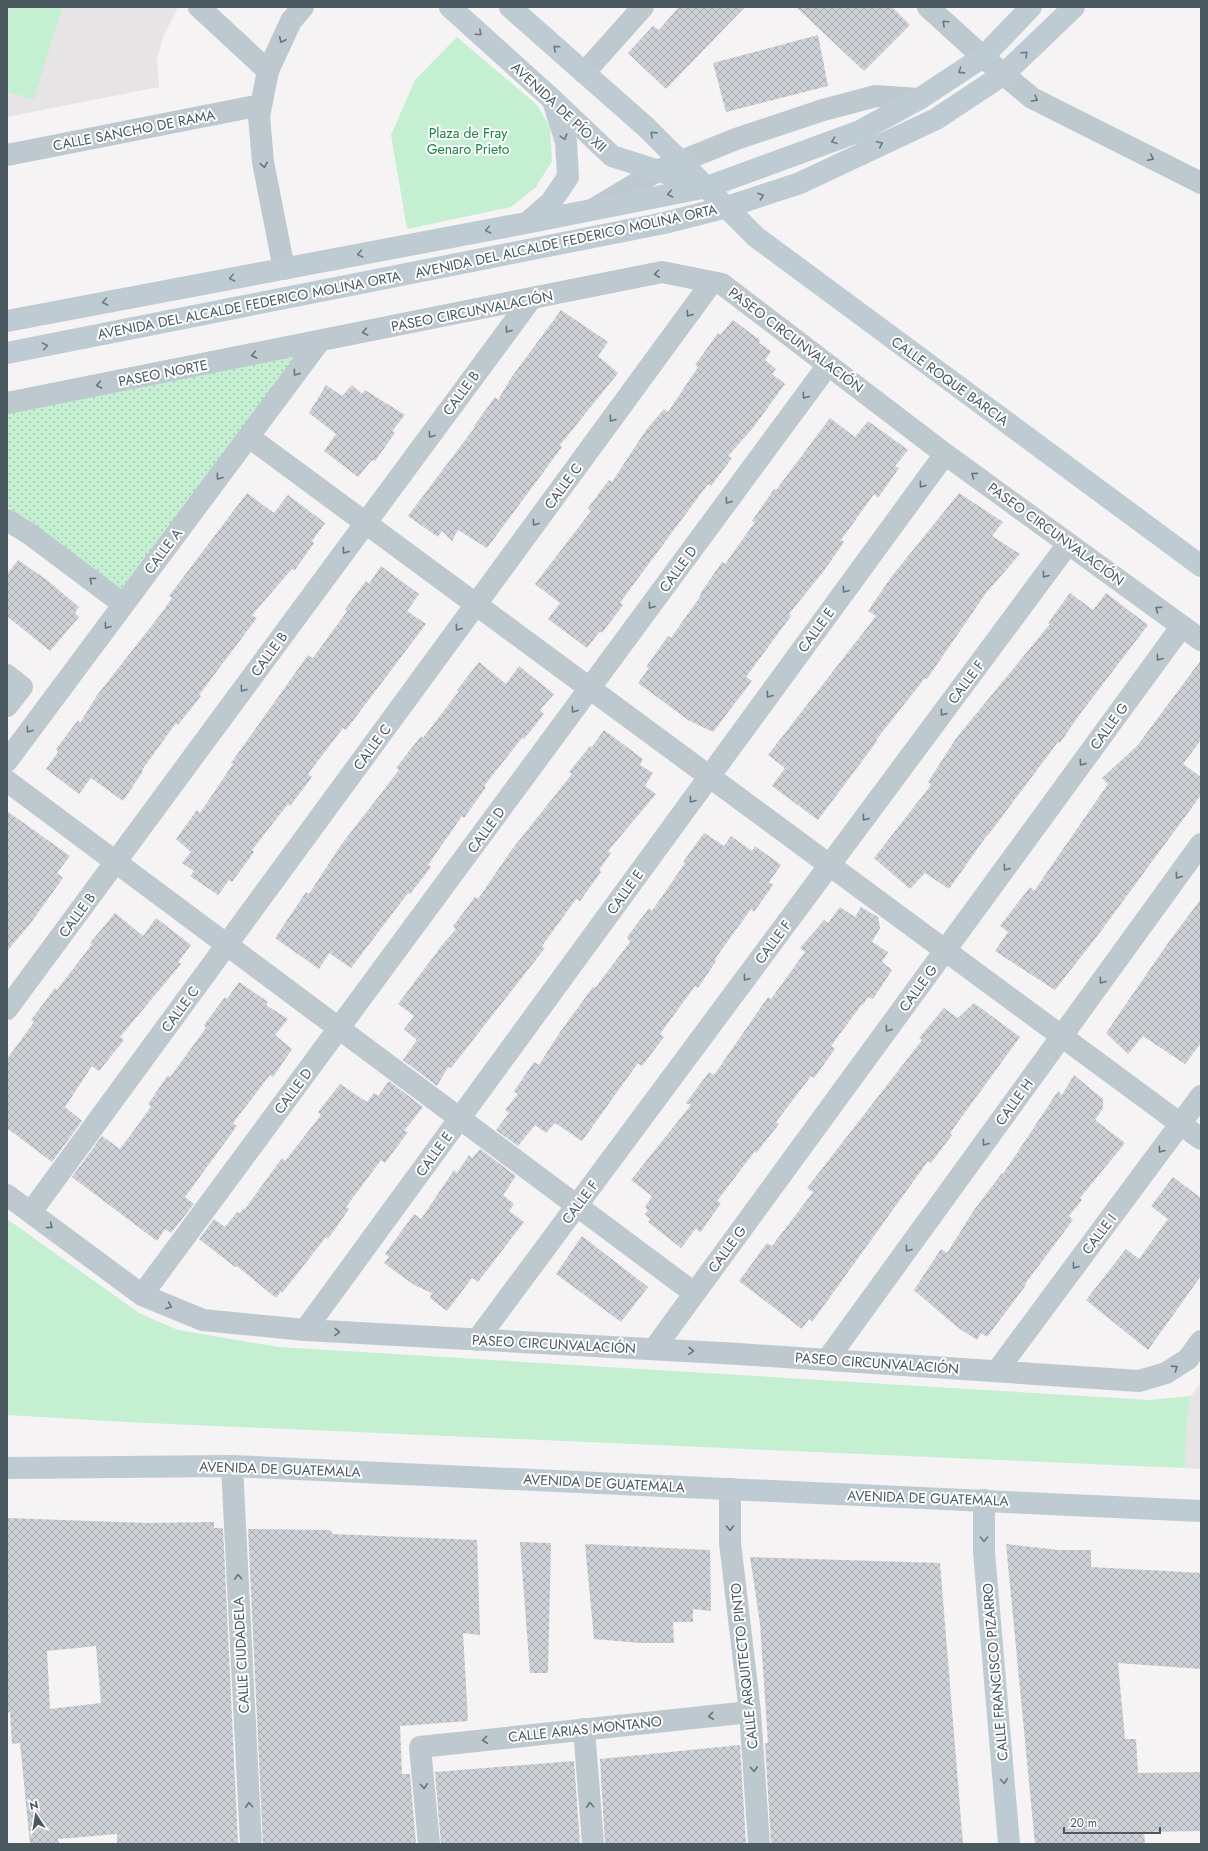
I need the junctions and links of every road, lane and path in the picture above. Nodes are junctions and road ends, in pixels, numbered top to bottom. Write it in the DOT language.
graph roads {
  1 [pos="198,7"];
  2 [pos="303,7"];
  3 [pos="450,7"];
  4 [pos="510,7"];
  5 [pos="643,7"];
  6 [pos="928,7"];
  7 [pos="1031,7"];
  8 [pos="1074,7"];
  9 [pos="983,57"];
  10 [pos="268,71"];
  11 [pos="584,73"];
  12 [pos="1004,74"];
  13 [pos="919,99"];
  14 [pos="553,100"];
  15 [pos="261,105"];
  16 [pos="7,154"];
  17 [pos="681,161"];
  18 [pos="657,171"];
  19 [pos="1201,183"];
  20 [pos="707,187"];
  21 [pos="727,207"];
  22 [pos="592,210"];
  23 [pos="526,223"];
  24 [pos="284,269"];
  25 [pos="712,282"];
  26 [pos="531,299"];
  27 [pos="7,321"];
  28 [pos="319,342"];
  29 [pos="7,354"];
  30 [pos="828,365"];
  31 [pos="7,403"];
  32 [pos="249,437"];
  33 [pos="945,454"];
  34 [pos="7,520"];
  35 [pos="366,523"];
  36 [pos="1068,544"];
  37 [pos="1201,566"];
  38 [pos="124,604"];
  39 [pos="476,604"];
  40 [pos="1182,626"];
  41 [pos="1201,640"];
  42 [pos="7,660"];
  43 [pos="7,675"];
  44 [pos="33,677"];
  45 [pos="590,688"];
  46 [pos="7,706"];
  47 [pos="7,761"];
  48 [pos="709,776"];
  49 [pos="7,781"];
  50 [pos="1201,844"];
  51 [pos="116,862"];
  52 [pos="830,865"];
  53 [pos="227,945"];
  54 [pos="946,950"];
  55 [pos="7,1009"];
  56 [pos="339,1029"];
  57 [pos="1062,1036"];
  58 [pos="1201,1096"];
  59 [pos="460,1118"];
  60 [pos="1181,1124"];
  61 [pos="1201,1139"];
  62 [pos="7,1195"];
  63 [pos="577,1205"];
  64 [pos="30,1212"];
  65 [pos="694,1293"];
  66 [pos="142,1295"];
  67 [pos="305,1330"];
  68 [pos="477,1340"];
  69 [pos="1201,1341"];
  70 [pos="654,1349"];
  71 [pos="827,1360"];
  72 [pos="997,1371"];
  73 [pos="232,1466"];
  74 [pos="7,1468"];
  75 [pos="730,1489"];
  76 [pos="984,1500"];
  77 [pos="1201,1511"];
  78 [pos="750,1712"];
  79 [pos="584,1729"];
  80 [pos="251,1844"];
  81 [pos="429,1844"];
  82 [pos="593,1844"];
  83 [pos="759,1844"];
  84 [pos="1009,1844"];
  1 -- 10 [label="street"];
  2 -- 10 [label="street, one-way"];
  3 -- 14 [label="main road, AVENIDA DE PÍO XII, one-way"];
  11 -- 4 [label="main road, one-way"];
  5 -- 11 [label="street"];
  9 -- 6 [label="street, one-way"];
  7 -- 9 [label="main road, AVENIDA DEL ALCALDE FEDERICO MOLINA ORTA"];
  12 -- 8 [label="main road, AVENIDA DEL ALCALDE FEDERICO MOLINA ORTA, one-way"];
  9 -- 12 [label="street"];
  9 -- 13 [label="main road, AVENIDA DEL ALCALDE FEDERICO MOLINA ORTA, one-way"];
  10 -- 15 [label="street"];
  17 -- 11 [label="main road, one-way"];
  12 -- 19 [label="street, one-way"];
  21 -- 12 [label="main road, AVENIDA DEL ALCALDE FEDERICO MOLINA ORTA, one-way"];
  13 -- 17 [label="street"];
  13 -- 20 [label="main road, AVENIDA DEL ALCALDE FEDERICO MOLINA ORTA, one-way"];
  14 -- 18 [label="main road, AVENIDA DE PÍO XII"];
  14 -- 23 [label="main road, one-way"];
  15 -- 16 [label="street, CALLE SANCHO DE RAMA"];
  15 -- 24 [label="street, one-way"];
  17 -- 18 [label="street"];
  17 -- 20 [label="main road, CALLE ROQUE BARCIA"];
  18 -- 20 [label="main road, AVENIDA DE PÍO XII"];
  18 -- 22 [label="street"];
  20 -- 21 [label="main road, CALLE ROQUE BARCIA"];
  20 -- 22 [label="main road, AVENIDA DEL ALCALDE FEDERICO MOLINA ORTA, one-way"];
  29 -- 21 [label="main road, AVENIDA DEL ALCALDE FEDERICO MOLINA ORTA, one-way"];
  21 -- 37 [label="main road, CALLE ROQUE BARCIA"];
  22 -- 23 [label="main road, AVENIDA DEL ALCALDE FEDERICO MOLINA ORTA"];
  23 -- 24 [label="main road, AVENIDA DEL ALCALDE FEDERICO MOLINA ORTA, one-way"];
  24 -- 27 [label="main road, AVENIDA DEL ALCALDE FEDERICO MOLINA ORTA, one-way"];
  25 -- 26 [label="street, PASEO CIRCUNVALACIÓN, one-way"];
  25 -- 30 [label="street, PASEO CIRCUNVALACIÓN"];
  25 -- 39 [label="street, CALLE C, one-way"];
  26 -- 28 [label="street, PASEO CIRCUNVALACIÓN, one-way"];
  26 -- 35 [label="street, CALLE B, one-way"];
  28 -- 31 [label="street, PASEO NORTE, one-way"];
  28 -- 32 [label="street, CALLE A, one-way"];
  30 -- 33 [label="street, PASEO CIRCUNVALACIÓN"];
  30 -- 45 [label="street, CALLE D, one-way"];
  32 -- 35 [label="street"];
  32 -- 38 [label="street, CALLE A, one-way"];
  36 -- 33 [label="street, PASEO CIRCUNVALACIÓN, one-way"];
  33 -- 48 [label="street, CALLE E, one-way"];
  38 -- 34 [label="street, one-way"];
  35 -- 39 [label="street"];
  35 -- 51 [label="street, CALLE B, one-way"];
  40 -- 36 [label="street, PASEO CIRCUNVALACIÓN, one-way"];
  36 -- 52 [label="street, CALLE F, one-way"];
  38 -- 47 [label="street, CALLE A, one-way"];
  39 -- 45 [label="street"];
  39 -- 53 [label="street, CALLE C, one-way"];
  40 -- 41 [label="street, PASEO CIRCUNVALACIÓN"];
  40 -- 54 [label="street, CALLE G, one-way"];
  42 -- 44 [label="street"];
  43 -- 46 [label="street"];
  45 -- 48 [label="street"];
  45 -- 56 [label="street, CALLE D, one-way"];
  48 -- 52 [label="street"];
  48 -- 59 [label="street, CALLE E, one-way"];
  49 -- 51 [label="street"];
  50 -- 57 [label="street, CALLE H, one-way"];
  51 -- 53 [label="street"];
  51 -- 55 [label="street, CALLE B"];
  52 -- 54 [label="street"];
  52 -- 63 [label="street, CALLE F, one-way"];
  53 -- 56 [label="street"];
  53 -- 64 [label="street, CALLE C"];
  54 -- 57 [label="street"];
  54 -- 65 [label="street, CALLE G, one-way"];
  56 -- 59 [label="street"];
  56 -- 66 [label="street, CALLE D"];
  57 -- 60 [label="street"];
  57 -- 71 [label="street, CALLE H, one-way"];
  58 -- 60 [label="street, CALLE I"];
  59 -- 63 [label="street"];
  59 -- 67 [label="street, CALLE E"];
  60 -- 61 [label="street"];
  60 -- 72 [label="street, CALLE I, one-way"];
  62 -- 64 [label="street, PASEO CIRCUNVALACIÓN"];
  63 -- 65 [label="street"];
  63 -- 68 [label="street, CALLE F"];
  64 -- 66 [label="street, PASEO CIRCUNVALACIÓN, one-way"];
  65 -- 70 [label="street, CALLE G"];
  66 -- 67 [label="street, PASEO CIRCUNVALACIÓN, one-way"];
  67 -- 68 [label="street, PASEO CIRCUNVALACIÓN, one-way"];
  68 -- 70 [label="street, PASEO CIRCUNVALACIÓN"];
  72 -- 69 [label="street, PASEO CIRCUNVALACIÓN, one-way"];
  70 -- 71 [label="street, PASEO CIRCUNVALACIÓN, one-way"];
  71 -- 72 [label="street, PASEO CIRCUNVALACIÓN"];
  73 -- 74 [label="main road, AVENIDA DE GUATEMALA"];
  73 -- 75 [label="main road, AVENIDA DE GUATEMALA"];
  80 -- 73 [label="street, CALLE CIUDADELA, one-way"];
  75 -- 76 [label="main road, AVENIDA DE GUATEMALA"];
  75 -- 78 [label="street, CALLE ARQUITECTO PINTO, one-way"];
  76 -- 77 [label="main road, AVENIDA DE GUATEMALA"];
  76 -- 84 [label="main road, CALLE FRANCISCO PIZARRO, one-way"];
  78 -- 79 [label="street, CALLE ARIAS MONTANO, one-way"];
  78 -- 83 [label="street, CALLE ARQUITECTO PINTO, one-way"];
  79 -- 81 [label="street, CALLE ARIAS MONTANO, one-way"];
  82 -- 79 [label="street, one-way"];
}
